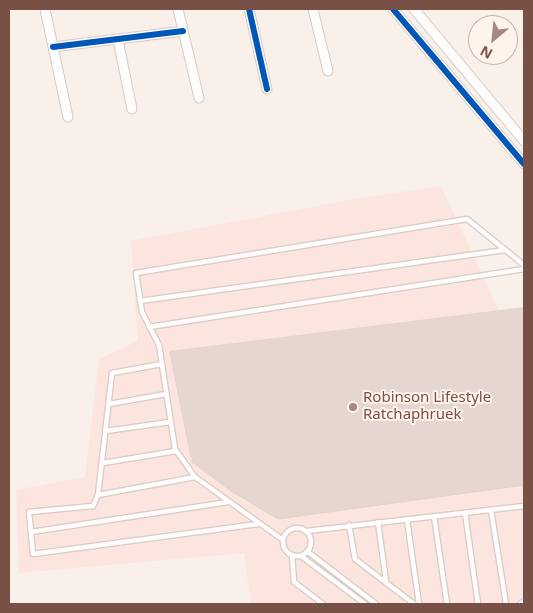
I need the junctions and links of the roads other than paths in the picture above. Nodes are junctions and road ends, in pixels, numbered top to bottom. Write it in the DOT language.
graph roads {
  1 [pos="45,9"];
  2 [pos="178,9"];
  3 [pos="250,9"];
  4 [pos="314,9"];
  5 [pos="393,9"];
  6 [pos="414,9"];
  7 [pos="184,32"];
  8 [pos="118,40"];
  9 [pos="53,47"];
  10 [pos="328,71"];
  11 [pos="267,89"];
  12 [pos="199,98"];
  13 [pos="132,109"];
  14 [pos="68,116"];
  15 [pos="524,141"];
  16 [pos="524,164"];
  17 [pos="505,250"];
  18 [pos="524,265"];
  19 [pos="524,269"];
  20 [pos="140,301"];
  21 [pos="150,327"];
  22 [pos="162,364"];
  23 [pos="166,394"];
  24 [pos="109,404"];
  25 [pos="170,422"];
  26 [pos="106,431"];
  27 [pos="176,451"];
  28 [pos="103,463"];
  29 [pos="195,477"];
  30 [pos="98,495"];
  31 [pos="228,502"];
  32 [pos="524,506"];
  33 [pos="491,510"];
  34 [pos="465,513"];
  35 [pos="434,516"];
  36 [pos="407,520"];
  37 [pos="378,522"];
  38 [pos="258,524"];
  39 [pos="349,525"];
  40 [pos="306,531"];
  41 [pos="31,532"];
  42 [pos="283,540"];
  43 [pos="308,552"];
  44 [pos="292,555"];
  45 [pos="301,556"];
  46 [pos="386,581"];
  47 [pos="524,601"];
  48 [pos="323,604"];
  49 [pos="365,604"];
  50 [pos="376,604"];
  51 [pos="414,604"];
  52 [pos="419,604"];
  53 [pos="447,604"];
  54 [pos="478,604"];
  55 [pos="506,604"];
  56 [pos="520,604"];
  1 -- 9 [label="street"];
  2 -- 7 [label="street"];
  3 -- 11 [label="street"];
  4 -- 10 [label="street"];
  5 -- 16 [label="street"];
  6 -- 15 [label="street"];
  7 -- 8 [label="street"];
  7 -- 12 [label="street"];
  8 -- 9 [label="street"];
  8 -- 13 [label="street"];
  9 -- 14 [label="street"];
  17 -- 18 [label="lane"];
  17 -- 20 [label="lane"];
  17 -- 20 [label="lane"];
  19 -- 21 [label="lane"];
  20 -- 21 [label="lane"];
  21 -- 22 [label="lane"];
  22 -- 23 [label="lane"];
  22 -- 24 [label="lane"];
  23 -- 24 [label="lane"];
  23 -- 25 [label="lane"];
  24 -- 26 [label="lane"];
  25 -- 26 [label="lane"];
  25 -- 27 [label="lane"];
  26 -- 28 [label="lane"];
  27 -- 28 [label="lane"];
  27 -- 29 [label="lane"];
  28 -- 30 [label="lane"];
  29 -- 30 [label="lane"];
  29 -- 31 [label="lane"];
  30 -- 41 [label="lane"];
  31 -- 38 [label="lane"];
  31 -- 41 [label="lane"];
  32 -- 33 [label="lane"];
  33 -- 34 [label="lane"];
  33 -- 55 [label="lane"];
  34 -- 35 [label="lane"];
  34 -- 54 [label="lane"];
  35 -- 36 [label="lane"];
  35 -- 53 [label="lane"];
  36 -- 37 [label="lane"];
  36 -- 52 [label="lane"];
  37 -- 39 [label="lane"];
  37 -- 46 [label="lane"];
  38 -- 41 [label="lane"];
  38 -- 42 [label="lane"];
  39 -- 40 [label="lane"];
  39 -- 46 [label="lane"];
  40 -- 42 [label="lane"];
  40 -- 43 [label="lane"];
  42 -- 44 [label="lane"];
  43 -- 45 [label="lane"];
  43 -- 50 [label="lane"];
  44 -- 45 [label="lane"];
  44 -- 48 [label="lane"];
  45 -- 49 [label="lane"];
  46 -- 51 [label="lane"];
  47 -- 56 [label="lane"];
}
